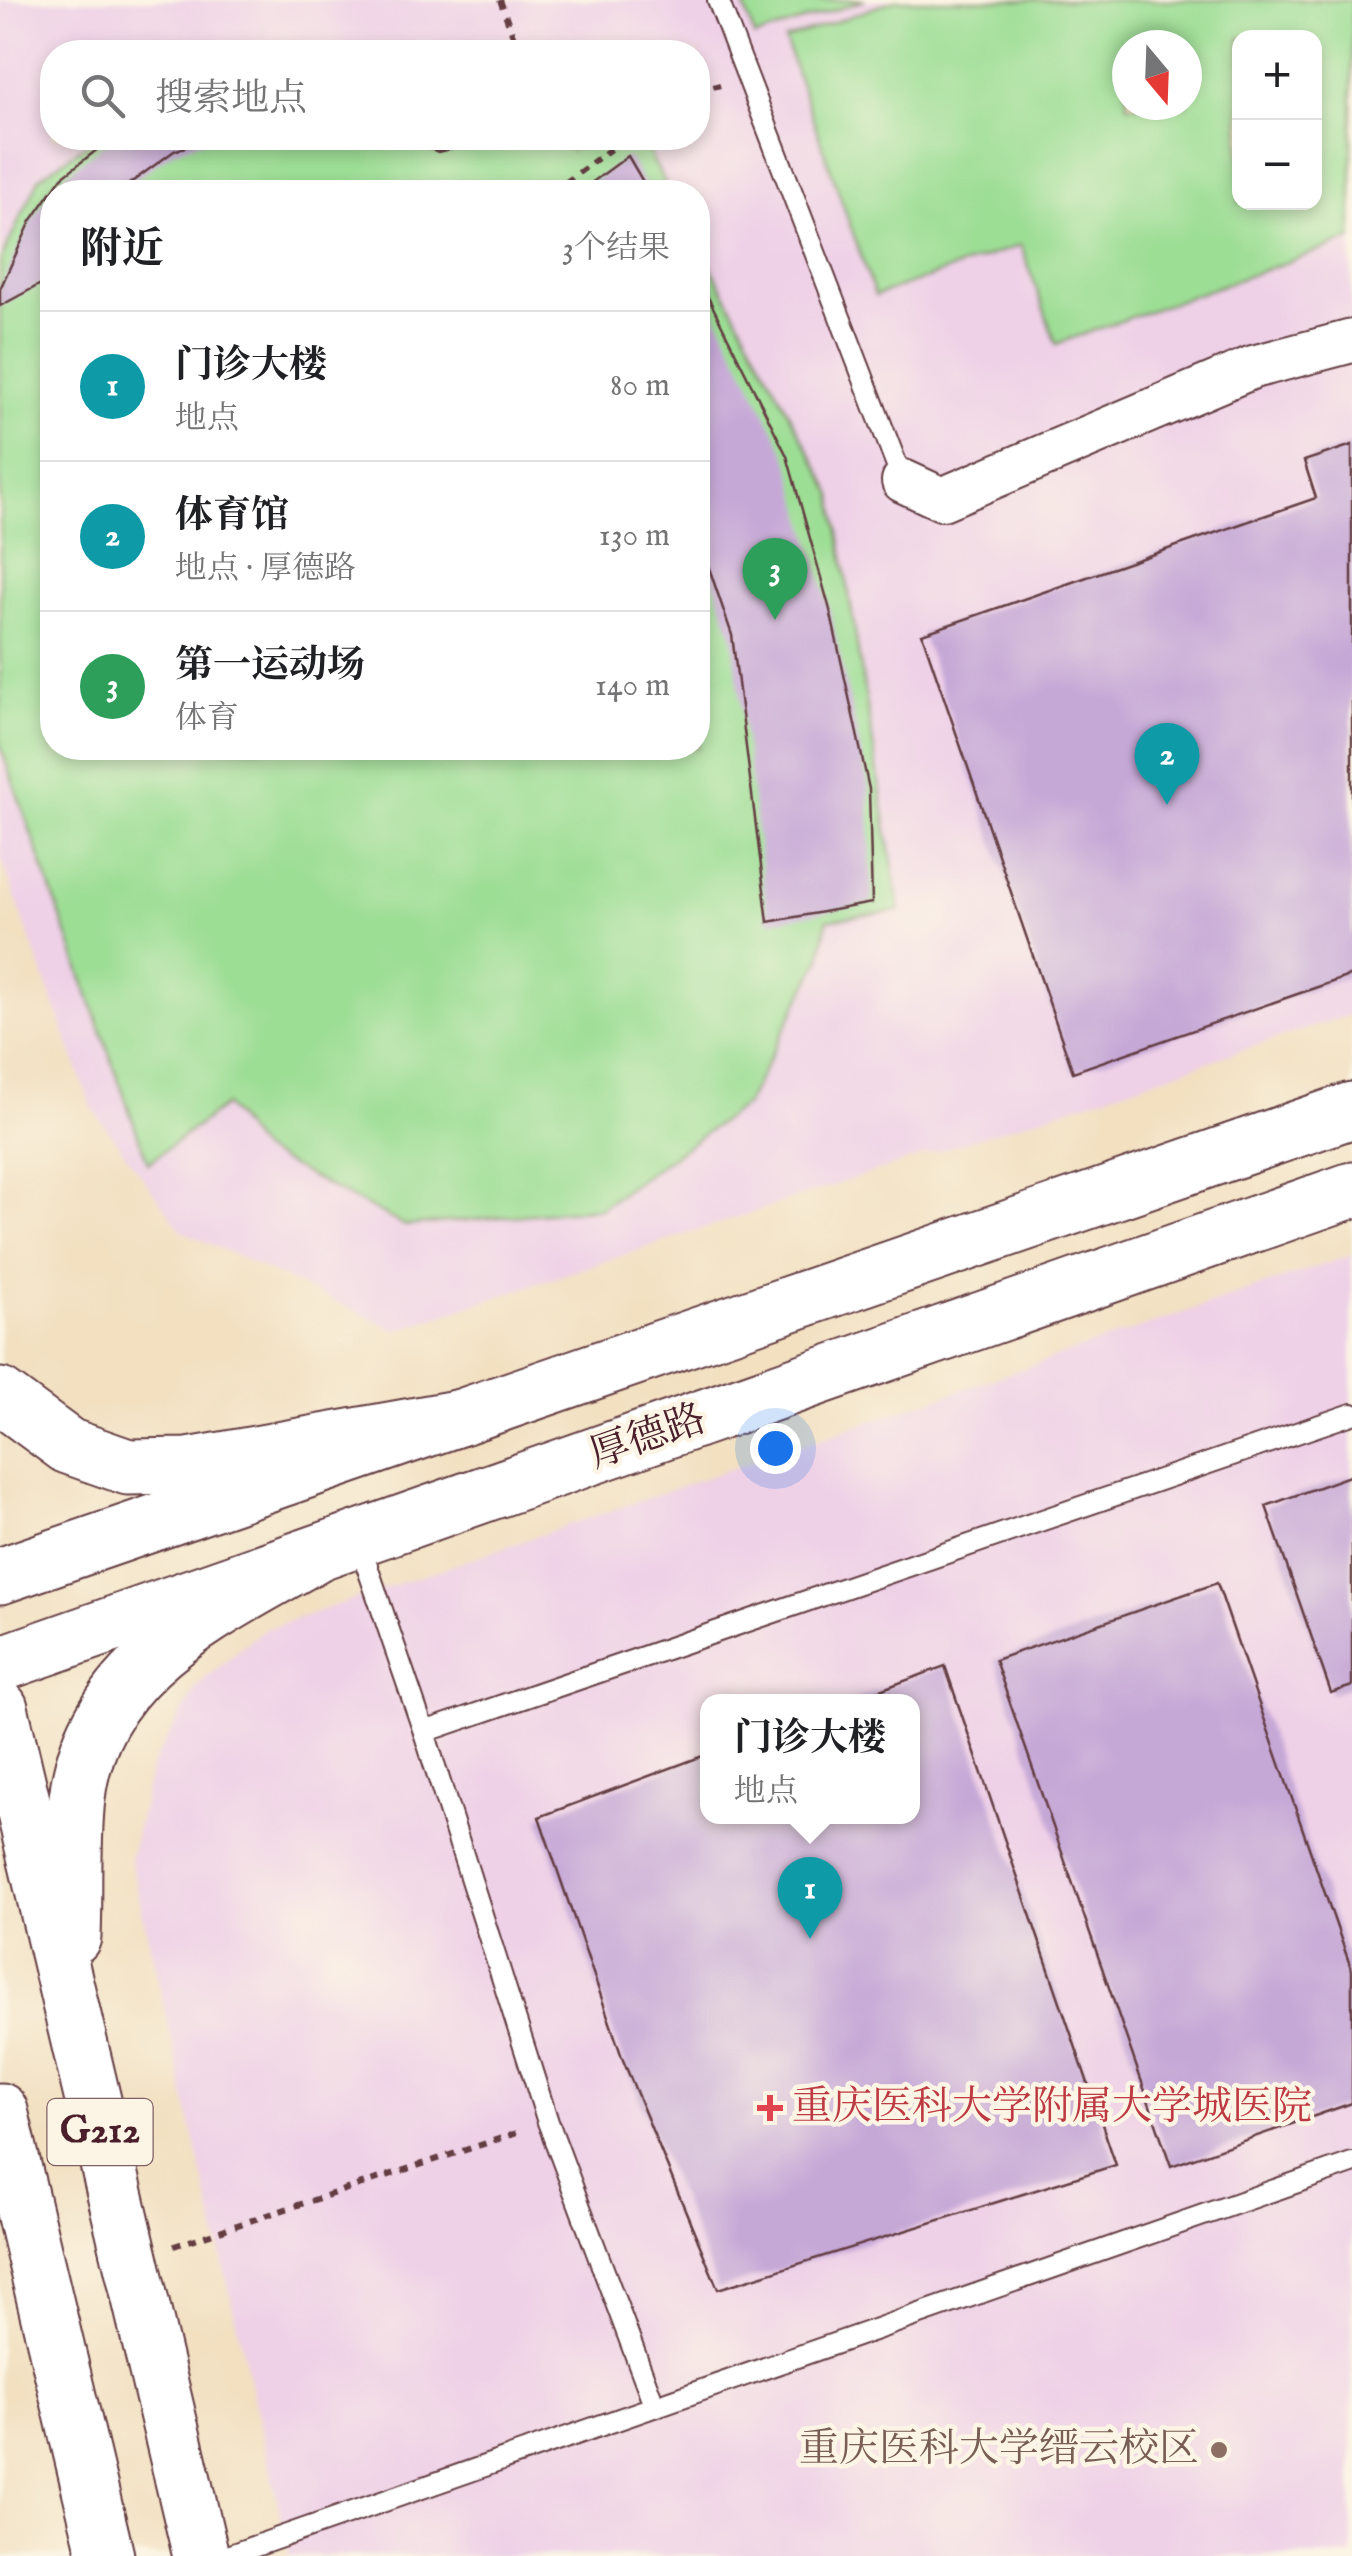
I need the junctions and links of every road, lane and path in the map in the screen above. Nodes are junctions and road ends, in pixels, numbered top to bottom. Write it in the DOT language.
graph roads {
  1 [pos="500,0"];
  2 [pos="718,0"];
  3 [pos="515,40"];
  4 [pos="608,150"];
  5 [pos="570,180"];
  6 [pos="1352,340"];
  7 [pos="903,481"];
  8 [pos="1352,1110"];
  9 [pos="1352,1190"];
  10 [pos="0,1396"];
  11 [pos="1352,1414"];
  12 [pos="462,1417"];
  13 [pos="336,1548"];
  14 [pos="0,1576"];
  15 [pos="0,1664"];
  16 [pos="0,1708"];
  17 [pos="424,1732"];
  18 [pos="72,2010"];
  19 [pos="0,2110"];
  20 [pos="548,2122"];
  21 [pos="1352,2163"];
  22 [pos="130,2260"];
  23 [pos="655,2406"];
  24 [pos="106,2556"];
  25 [pos="200,2556"];
  26 [pos="226,2556"];
  1 -- 3 [label="path"];
  2 -- 7 [label="lane"];
  4 -- 5 [label="path"];
  6 -- 7 [label="street"];
  8 -- 12 [label="main road, 厚德路"];
  9 -- 13 [label="main road, 厚德路"];
  10 -- 12 [label="main road"];
  11 -- 17 [label="lane"];
  12 -- 14 [label="main road, 厚德路"];
  13 -- 15 [label="main road, 厚德路"];
  13 -- 17 [label="lane"];
  13 -- 18 [label="main road"];
  16 -- 18 [label="main road, G212"];
  17 -- 20 [label="lane"];
  18 -- 22 [label="main road, G212"];
  19 -- 24 [label="main road, G212"];
  20 -- 22 [label="path"];
  20 -- 23 [label="lane"];
  21 -- 23 [label="lane"];
  22 -- 25 [label="main road, G212"];
  23 -- 26 [label="lane"];
}
